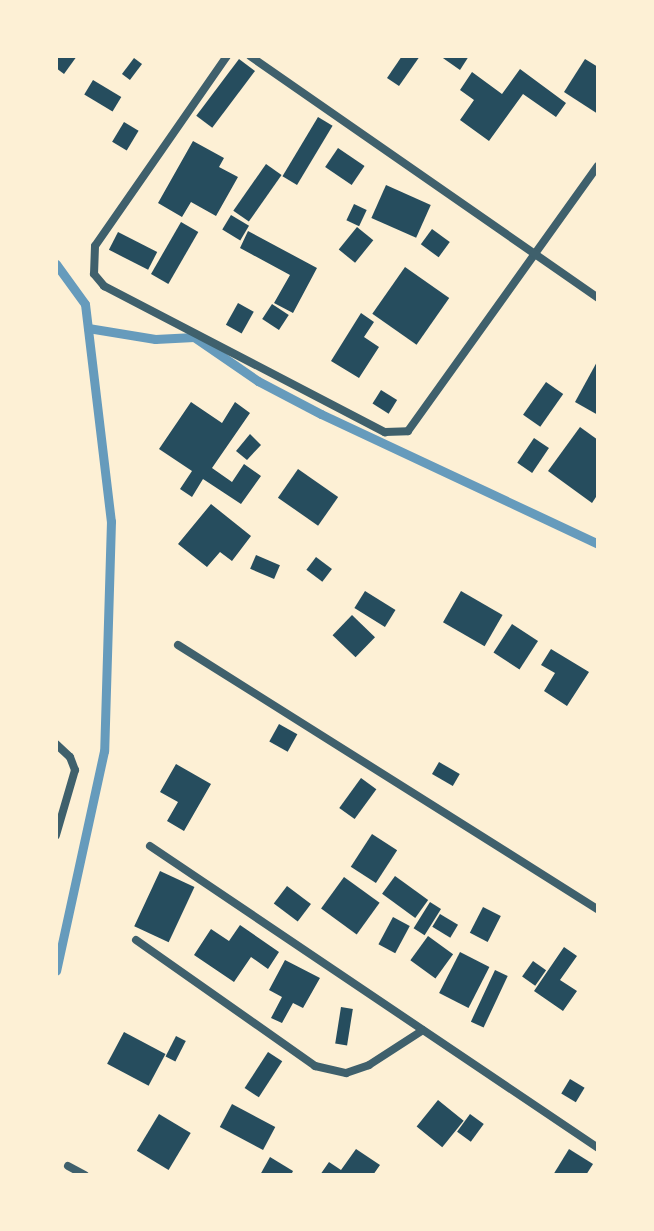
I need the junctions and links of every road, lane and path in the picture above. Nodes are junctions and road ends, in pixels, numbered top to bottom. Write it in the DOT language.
graph roads {
  1 [pos="227,56"];
  2 [pos="250,56"];
  3 [pos="598,166"];
  4 [pos="534,253"];
  5 [pos="598,298"];
  6 [pos="178,645"];
  7 [pos="56,744"];
  8 [pos="56,835"];
  9 [pos="150,846"];
  10 [pos="598,909"];
  11 [pos="136,940"];
  12 [pos="423,1030"];
  13 [pos="598,1148"];
  14 [pos="68,1166"];
  15 [pos="85,1175"];
  1 -- 4 [label="street"];
  2 -- 4 [label="street"];
  3 -- 4 [label="street"];
  4 -- 5 [label="street"];
  6 -- 10 [label="street"];
  7 -- 8 [label="street"];
  9 -- 12 [label="street"];
  11 -- 12 [label="street"];
  12 -- 13 [label="street"];
  14 -- 15 [label="street"];
}
